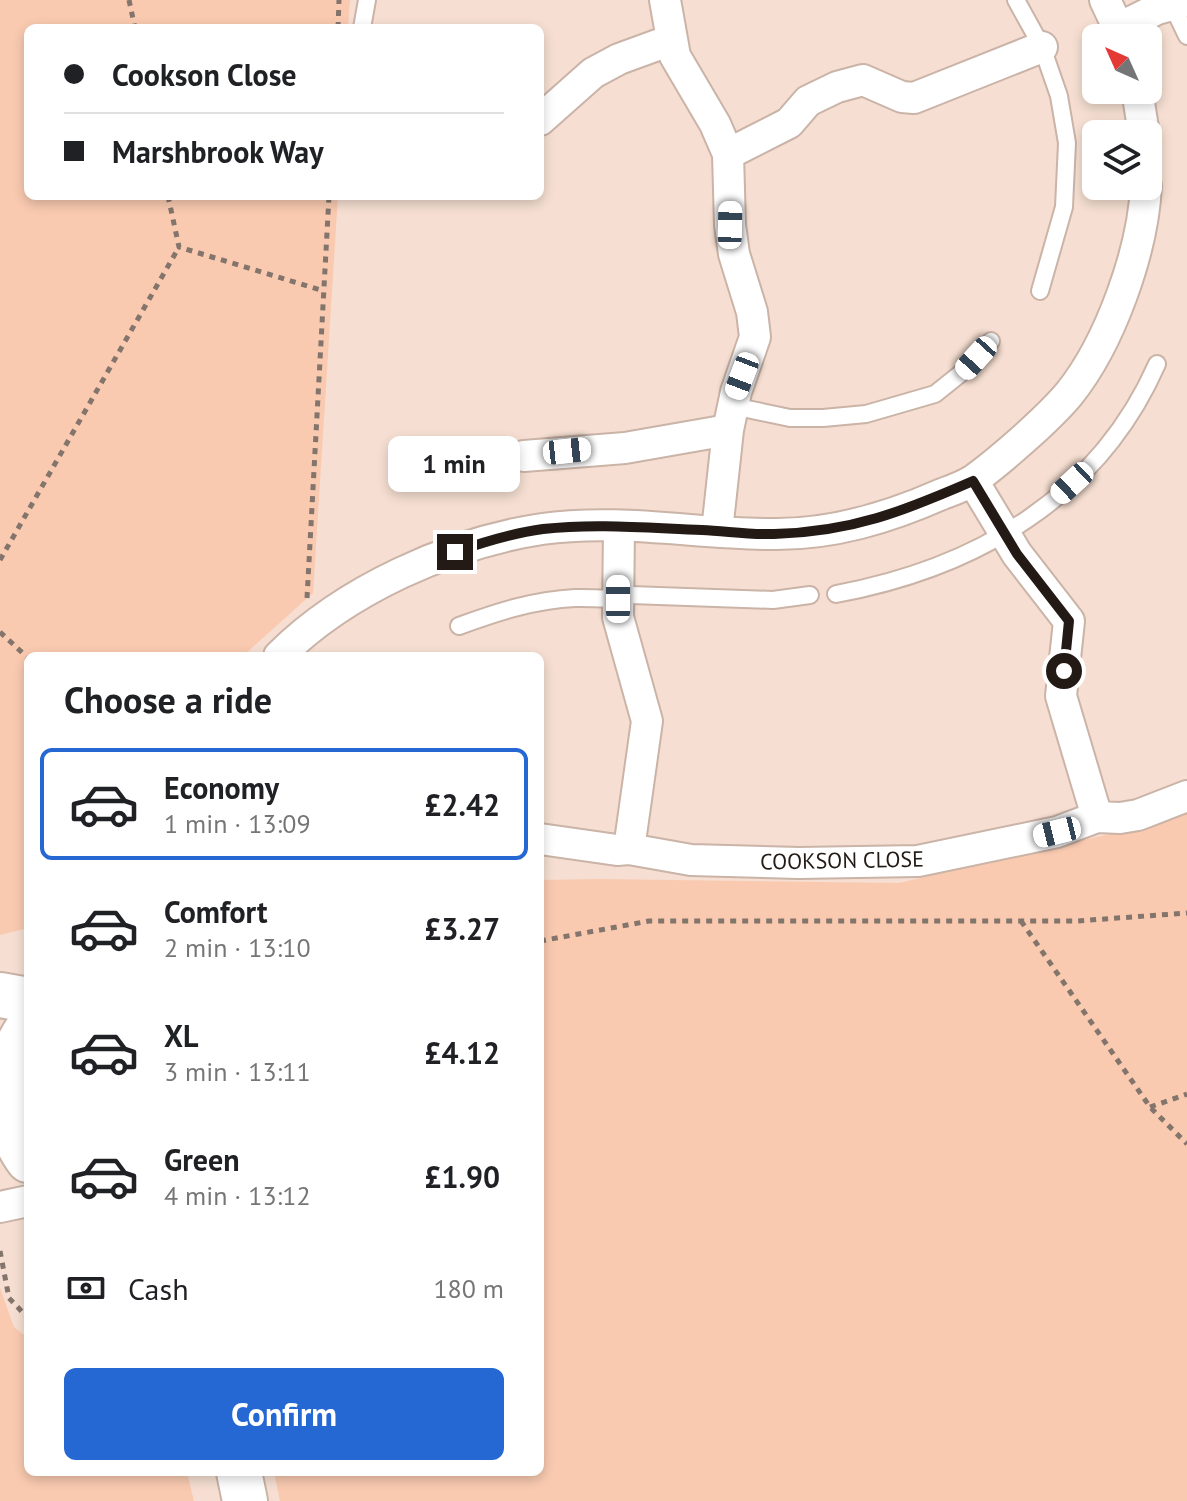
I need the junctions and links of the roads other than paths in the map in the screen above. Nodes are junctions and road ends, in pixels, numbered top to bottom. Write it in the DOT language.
graph roads {
  1 [pos="367,0"];
  2 [pos="665,0"];
  3 [pos="1016,0"];
  4 [pos="1105,0"];
  5 [pos="1179,3"];
  6 [pos="363,24"];
  7 [pos="1117,24"];
  8 [pos="1134,24"];
  9 [pos="1187,36"];
  10 [pos="671,40"];
  11 [pos="1042,47"];
  12 [pos="544,116"];
  13 [pos="728,154"];
  14 [pos="1144,200"];
  15 [pos="1040,291"];
  16 [pos="991,341"];
  17 [pos="1157,364"];
  18 [pos="730,418"];
  19 [pos="524,456"];
  20 [pos="450,478"];
  21 [pos="973,481"];
  22 [pos="619,526"];
  23 [pos="717,531"];
  24 [pos="1005,535"];
  25 [pos="836,594"];
  26 [pos="810,595"];
  27 [pos="618,599"];
  28 [pos="459,626"];
  29 [pos="283,652"];
  30 [pos="1187,796"];
  31 [pos="1097,817"];
  32 [pos="544,840"];
  33 [pos="629,849"];
  34 [pos="0,995"];
  35 [pos="24,999"];
  36 [pos="24,1033"];
  37 [pos="3,1093"];
  38 [pos="24,1155"];
  39 [pos="24,1202"];
  40 [pos="0,1207"];
  41 [pos="240,1476"];
  42 [pos="245,1501"];
  1 -- 6 [label="lane"];
  2 -- 10 [label="street"];
  3 -- 11 [label="lane"];
  4 -- 7 [label="street"];
  5 -- 8 [label="street"];
  5 -- 9 [label="lane"];
  10 -- 12 [label="street"];
  10 -- 13 [label="street"];
  11 -- 13 [label="street"];
  11 -- 15 [label="lane"];
  13 -- 18 [label="street"];
  14 -- 21 [label="street"];
  16 -- 18 [label="lane"];
  17 -- 24 [label="lane"];
  18 -- 19 [label="street"];
  18 -- 23 [label="street"];
  19 -- 20 [label="lane"];
  21 -- 23 [label="street"];
  21 -- 24 [label="street"];
  22 -- 23 [label="street"];
  22 -- 27 [label="street"];
  22 -- 29 [label="street"];
  24 -- 25 [label="lane"];
  24 -- 31 [label="street"];
  26 -- 27 [label="lane"];
  27 -- 28 [label="lane"];
  27 -- 33 [label="street"];
  30 -- 31 [label="street, COOKSON CLOSE"];
  31 -- 33 [label="street, COOKSON CLOSE"];
  32 -- 33 [label="street, COOKSON CLOSE"];
  34 -- 35 [label="main road"];
  36 -- 37 [label="main road"];
  37 -- 38 [label="main road"];
  39 -- 40 [label="street"];
  41 -- 42 [label="main road"];
}
